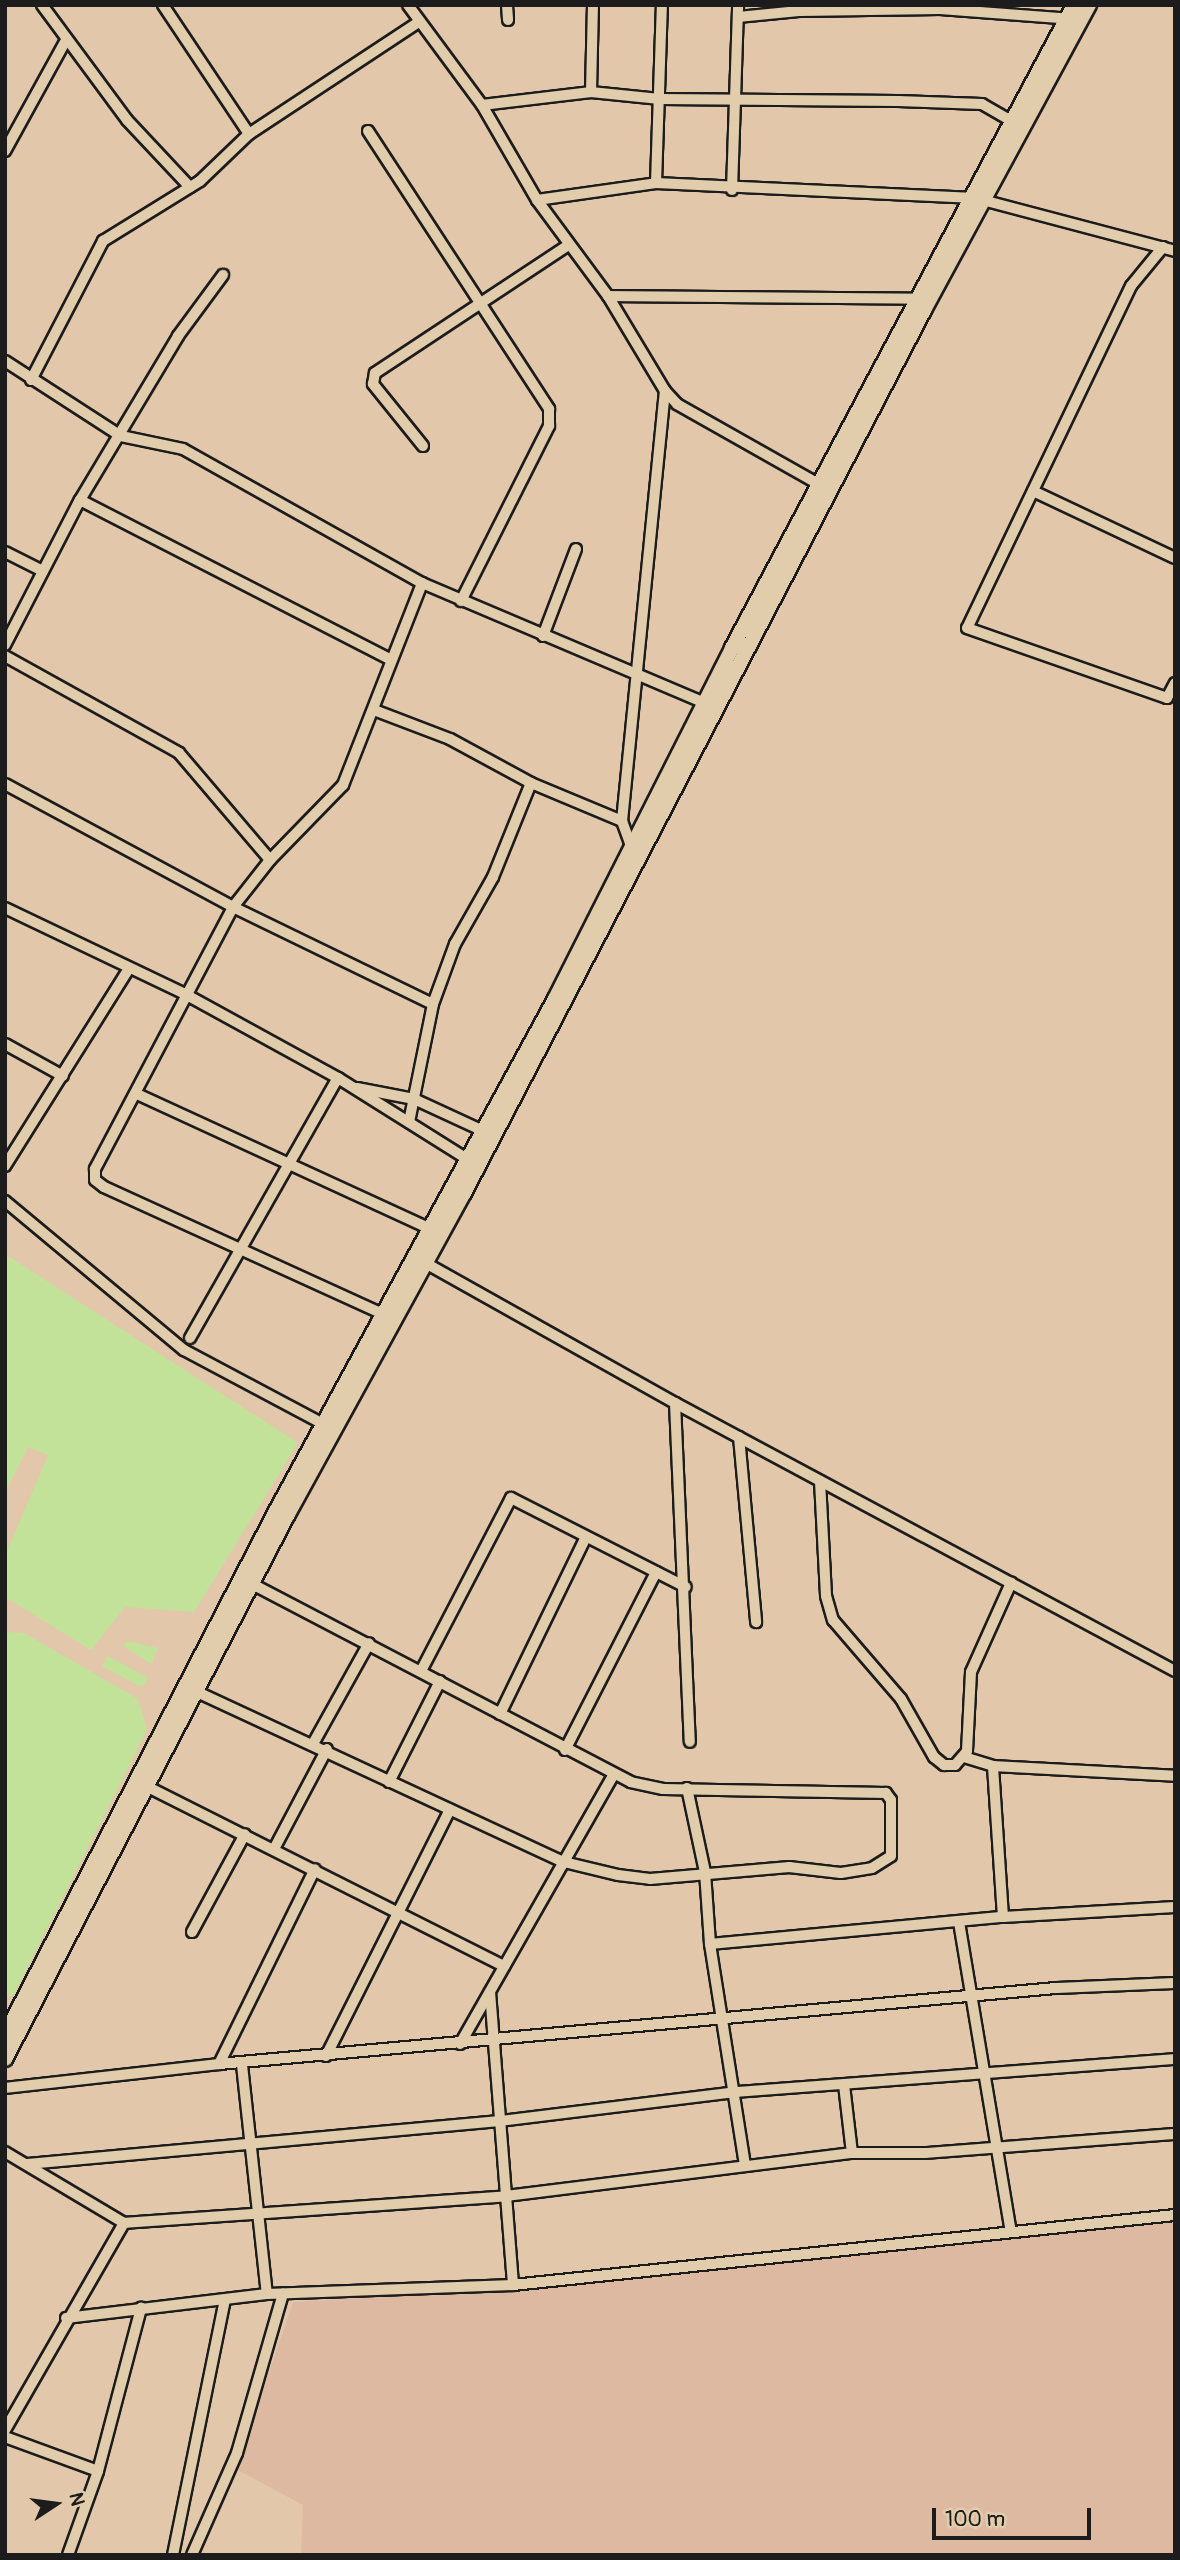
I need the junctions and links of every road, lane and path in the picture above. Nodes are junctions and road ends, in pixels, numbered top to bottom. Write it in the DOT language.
graph roads {
  1 [pos="42,5"];
  2 [pos="163,5"];
  3 [pos="408,5"];
  4 [pos="508,5"];
  5 [pos="593,5"];
  6 [pos="662,5"];
  7 [pos="738,5"];
  8 [pos="1089,5"];
  9 [pos="825,8"];
  10 [pos="1074,15"];
  11 [pos="738,17"];
  12 [pos="508,20"];
  13 [pos="419,22"];
  14 [pos="65,42"];
  15 [pos="591,92"];
  16 [pos="660,99"];
  17 [pos="735,100"];
  18 [pos="482,105"];
  19 [pos="1017,125"];
  20 [pos="368,131"];
  21 [pos="248,134"];
  22 [pos="5,151"];
  23 [pos="656,183"];
  24 [pos="190,187"];
  25 [pos="733,190"];
  26 [pos="980,199"];
  27 [pos="537,200"];
  28 [pos="567,246"];
  29 [pos="1163,247"];
  30 [pos="1175,251"];
  31 [pos="223,275"];
  32 [pos="608,296"];
  33 [pos="923,300"];
  34 [pos="482,302"];
  35 [pos="5,362"];
  36 [pos="31,380"];
  37 [pos="665,391"];
  38 [pos="121,436"];
  39 [pos="423,446"];
  40 [pos="826,488"];
  41 [pos="1033,491"];
  42 [pos="80,500"];
  43 [pos="576,549"];
  44 [pos="5,552"];
  45 [pos="1175,558"];
  46 [pos="41,570"];
  47 [pos="422,583"];
  48 [pos="461,601"];
  49 [pos="544,636"];
  50 [pos="5,645"];
  51 [pos="5,656"];
  52 [pos="390,659"];
  53 [pos="635,674"];
  54 [pos="1175,683"];
  55 [pos="712,707"];
  56 [pos="374,710"];
  57 [pos="531,783"];
  58 [pos="5,784"];
  59 [pos="622,821"];
  60 [pos="637,852"];
  61 [pos="271,860"];
  62 [pos="233,907"];
  63 [pos="5,908"];
  64 [pos="128,970"];
  65 [pos="185,994"];
  66 [pos="433,1004"];
  67 [pos="5,1044"];
  68 [pos="63,1076"];
  69 [pos="338,1078"];
  70 [pos="354,1088"];
  71 [pos="137,1094"];
  72 [pos="414,1099"];
  73 [pos="410,1122"];
  74 [pos="481,1130"];
  75 [pos="471,1161"];
  76 [pos="287,1165"];
  77 [pos="5,1166"];
  78 [pos="5,1201"];
  79 [pos="431,1229"];
  80 [pos="240,1247"];
  81 [pos="420,1260"];
  82 [pos="385,1315"];
  83 [pos="190,1338"];
  84 [pos="675,1403"];
  85 [pos="328,1427"];
  86 [pos="739,1437"];
  87 [pos="820,1480"];
  88 [pos="586,1537"];
  89 [pos="656,1572"];
  90 [pos="1011,1583"];
  91 [pos="251,1584"];
  92 [pos="686,1587"];
  93 [pos="755,1622"];
  94 [pos="369,1643"];
  95 [pos="1175,1656"];
  96 [pos="1172,1669"];
  97 [pos="421,1671"];
  98 [pos="440,1681"];
  99 [pos="195,1690"];
  100 [pos="500,1714"];
  101 [pos="314,1742"];
  102 [pos="690,1742"];
  103 [pos="327,1749"];
  104 [pos="565,1750"];
  105 [pos="964,1757"];
  106 [pos="993,1766"];
  107 [pos="613,1776"];
  108 [pos="1175,1776"];
  109 [pos="389,1782"];
  110 [pos="146,1786"];
  111 [pos="687,1788"];
  112 [pos="450,1809"];
  113 [pos="246,1834"];
  114 [pos="275,1849"];
  115 [pos="564,1862"];
  116 [pos="315,1869"];
  117 [pos="705,1872"];
  118 [pos="1175,1907"];
  119 [pos="398,1912"];
  120 [pos="1003,1917"];
  121 [pos="960,1922"];
  122 [pos="192,1932"];
  123 [pos="710,1944"];
  124 [pos="504,1966"];
  125 [pos="1175,1983"];
  126 [pos="490,1992"];
  127 [pos="972,1996"];
  128 [pos="16,2014"];
  129 [pos="725,2020"];
  130 [pos="5,2035"];
  131 [pos="493,2041"];
  132 [pos="460,2044"];
  133 [pos="326,2056"];
  134 [pos="5,2059"];
  135 [pos="1175,2060"];
  136 [pos="219,2064"];
  137 [pos="242,2065"];
  138 [pos="984,2074"];
  139 [pos="844,2085"];
  140 [pos="5,2088"];
  141 [pos="736,2092"];
  142 [pos="500,2120"];
  143 [pos="1175,2134"];
  144 [pos="251,2140"];
  145 [pos="995,2148"];
  146 [pos="5,2152"];
  147 [pos="852,2153"];
  148 [pos="27,2164"];
  149 [pos="745,2165"];
  150 [pos="506,2196"];
  151 [pos="255,2215"];
  152 [pos="1175,2215"];
  153 [pos="124,2223"];
  154 [pos="1011,2232"];
  155 [pos="513,2285"];
  156 [pos="267,2294"];
  157 [pos="283,2294"];
  158 [pos="225,2299"];
  159 [pos="141,2308"];
  160 [pos="66,2318"];
  161 [pos="5,2430"];
  162 [pos="5,2437"];
  163 [pos="98,2471"];
  164 [pos="68,2555"];
  165 [pos="173,2555"];
  166 [pos="192,2555"];
  1 -- 14 [label="street"];
  2 -- 21 [label="street"];
  3 -- 13 [label="street"];
  4 -- 12 [label="street"];
  5 -- 15 [label="street"];
  6 -- 16 [label="street"];
  7 -- 11 [label="street"];
  8 -- 10 [label="main road"];
  9 -- 10 [label="street"];
  9 -- 11 [label="street"];
  10 -- 19 [label="main road"];
  11 -- 17 [label="street"];
  13 -- 18 [label="street"];
  13 -- 21 [label="street"];
  14 -- 22 [label="street"];
  14 -- 24 [label="street"];
  15 -- 16 [label="street"];
  15 -- 18 [label="street"];
  16 -- 17 [label="street"];
  16 -- 23 [label="street"];
  17 -- 19 [label="street"];
  17 -- 25 [label="street"];
  18 -- 27 [label="street"];
  19 -- 26 [label="main road"];
  20 -- 34 [label="street"];
  21 -- 24 [label="street"];
  23 -- 25 [label="street"];
  23 -- 27 [label="street"];
  24 -- 36 [label="street"];
  25 -- 26 [label="street"];
  26 -- 29 [label="street"];
  26 -- 33 [label="main road"];
  27 -- 28 [label="street"];
  28 -- 32 [label="street"];
  28 -- 34 [label="street"];
  29 -- 30 [label="street"];
  29 -- 41 [label="street"];
  31 -- 38 [label="street"];
  32 -- 33 [label="street"];
  32 -- 37 [label="street"];
  33 -- 40 [label="main road"];
  34 -- 39 [label="street"];
  34 -- 48 [label="street"];
  35 -- 36 [label="street"];
  36 -- 38 [label="street"];
  37 -- 40 [label="street"];
  37 -- 53 [label="street"];
  38 -- 42 [label="street"];
  38 -- 47 [label="street"];
  40 -- 55 [label="main road"];
  41 -- 45 [label="street"];
  41 -- 54 [label="street"];
  42 -- 46 [label="street"];
  42 -- 52 [label="street"];
  43 -- 49 [label="street"];
  44 -- 46 [label="street"];
  46 -- 50 [label="street"];
  47 -- 48 [label="street"];
  47 -- 52 [label="street"];
  48 -- 49 [label="street"];
  49 -- 53 [label="street"];
  51 -- 61 [label="street"];
  52 -- 56 [label="street"];
  53 -- 55 [label="street"];
  53 -- 59 [label="street"];
  55 -- 60 [label="main road"];
  56 -- 57 [label="street"];
  56 -- 61 [label="street"];
  57 -- 59 [label="street"];
  57 -- 66 [label="street"];
  58 -- 62 [label="street"];
  59 -- 60 [label="street"];
  60 -- 74 [label="main road"];
  60 -- 75 [label="main road"];
  61 -- 62 [label="street"];
  62 -- 65 [label="street"];
  62 -- 66 [label="street"];
  63 -- 64 [label="street"];
  64 -- 65 [label="street"];
  64 -- 68 [label="street"];
  65 -- 69 [label="street"];
  65 -- 71 [label="street"];
  66 -- 72 [label="street"];
  67 -- 68 [label="street"];
  68 -- 77 [label="street"];
  69 -- 70 [label="street"];
  69 -- 76 [label="street"];
  70 -- 72 [label="street"];
  70 -- 73 [label="street"];
  71 -- 76 [label="street"];
  71 -- 80 [label="street"];
  72 -- 73 [label="street"];
  72 -- 74 [label="street"];
  73 -- 75 [label="street"];
  74 -- 75 [label="main road"];
  75 -- 79 [label="main road"];
  75 -- 81 [label="main road"];
  76 -- 79 [label="street"];
  76 -- 80 [label="street"];
  78 -- 85 [label="street"];
  79 -- 81 [label="main road"];
  80 -- 82 [label="street"];
  80 -- 83 [label="street"];
  81 -- 82 [label="main road"];
  81 -- 84 [label="street"];
  81 -- 85 [label="main road"];
  82 -- 85 [label="main road"];
  84 -- 86 [label="street"];
  84 -- 92 [label="street"];
  85 -- 91 [label="main road"];
  85 -- 128 [label="main road"];
  86 -- 87 [label="street"];
  86 -- 93 [label="street"];
  87 -- 90 [label="street"];
  87 -- 105 [label="street"];
  88 -- 89 [label="street"];
  88 -- 97 [label="street"];
  88 -- 100 [label="street"];
  89 -- 92 [label="street"];
  89 -- 104 [label="street"];
  90 -- 96 [label="street"];
  90 -- 105 [label="street"];
  91 -- 94 [label="street"];
  91 -- 99 [label="main road"];
  92 -- 102 [label="street"];
  94 -- 97 [label="street"];
  94 -- 101 [label="street"];
  95 -- 96 [label="street"];
  97 -- 98 [label="street"];
  98 -- 100 [label="street"];
  98 -- 109 [label="street"];
  99 -- 101 [label="street"];
  99 -- 110 [label="main road"];
  100 -- 104 [label="street"];
  101 -- 103 [label="street"];
  103 -- 109 [label="street"];
  103 -- 114 [label="street"];
  104 -- 107 [label="street"];
  105 -- 106 [label="street"];
  106 -- 108 [label="street"];
  106 -- 120 [label="street"];
  107 -- 111 [label="street"];
  107 -- 115 [label="street"];
  109 -- 112 [label="street"];
  110 -- 113 [label="street"];
  110 -- 128 [label="main road"];
  111 -- 117 [label="street"];
  111 -- 117 [label="street"];
  112 -- 115 [label="street"];
  112 -- 119 [label="street"];
  113 -- 114 [label="street"];
  113 -- 122 [label="street"];
  114 -- 116 [label="street"];
  115 -- 117 [label="street"];
  115 -- 124 [label="street"];
  116 -- 119 [label="street"];
  116 -- 136 [label="street"];
  117 -- 123 [label="street"];
  118 -- 120 [label="street"];
  119 -- 124 [label="street"];
  119 -- 133 [label="street"];
  120 -- 121 [label="street"];
  121 -- 123 [label="street"];
  121 -- 127 [label="street"];
  123 -- 129 [label="street"];
  124 -- 126 [label="street"];
  125 -- 127 [label="street"];
  126 -- 131 [label="street"];
  126 -- 132 [label="street"];
  127 -- 129 [label="street"];
  127 -- 138 [label="street"];
  128 -- 130 [label="main road"];
  128 -- 134 [label="main road"];
  129 -- 131 [label="street"];
  129 -- 141 [label="street"];
  131 -- 132 [label="street"];
  131 -- 142 [label="street"];
  132 -- 133 [label="street"];
  133 -- 137 [label="street"];
  135 -- 138 [label="street"];
  136 -- 137 [label="street"];
  136 -- 140 [label="street"];
  137 -- 144 [label="street"];
  138 -- 139 [label="street"];
  138 -- 145 [label="street"];
  139 -- 141 [label="street"];
  139 -- 147 [label="street"];
  141 -- 142 [label="street"];
  141 -- 149 [label="street"];
  142 -- 144 [label="street"];
  142 -- 150 [label="street"];
  143 -- 145 [label="street"];
  144 -- 148 [label="street"];
  144 -- 151 [label="street"];
  145 -- 147 [label="street"];
  145 -- 154 [label="street"];
  146 -- 148 [label="street"];
  147 -- 149 [label="street"];
  148 -- 153 [label="street"];
  149 -- 150 [label="street"];
  150 -- 151 [label="street"];
  150 -- 155 [label="street"];
  151 -- 153 [label="street"];
  151 -- 156 [label="street"];
  152 -- 154 [label="street"];
  153 -- 160 [label="street"];
  154 -- 155 [label="street"];
  155 -- 157 [label="street"];
  156 -- 157 [label="street"];
  156 -- 158 [label="street"];
  157 -- 166 [label="street"];
  158 -- 159 [label="street"];
  158 -- 165 [label="street"];
  159 -- 160 [label="street"];
  159 -- 163 [label="street"];
  160 -- 161 [label="street"];
  162 -- 163 [label="street"];
  163 -- 164 [label="street"];
}
